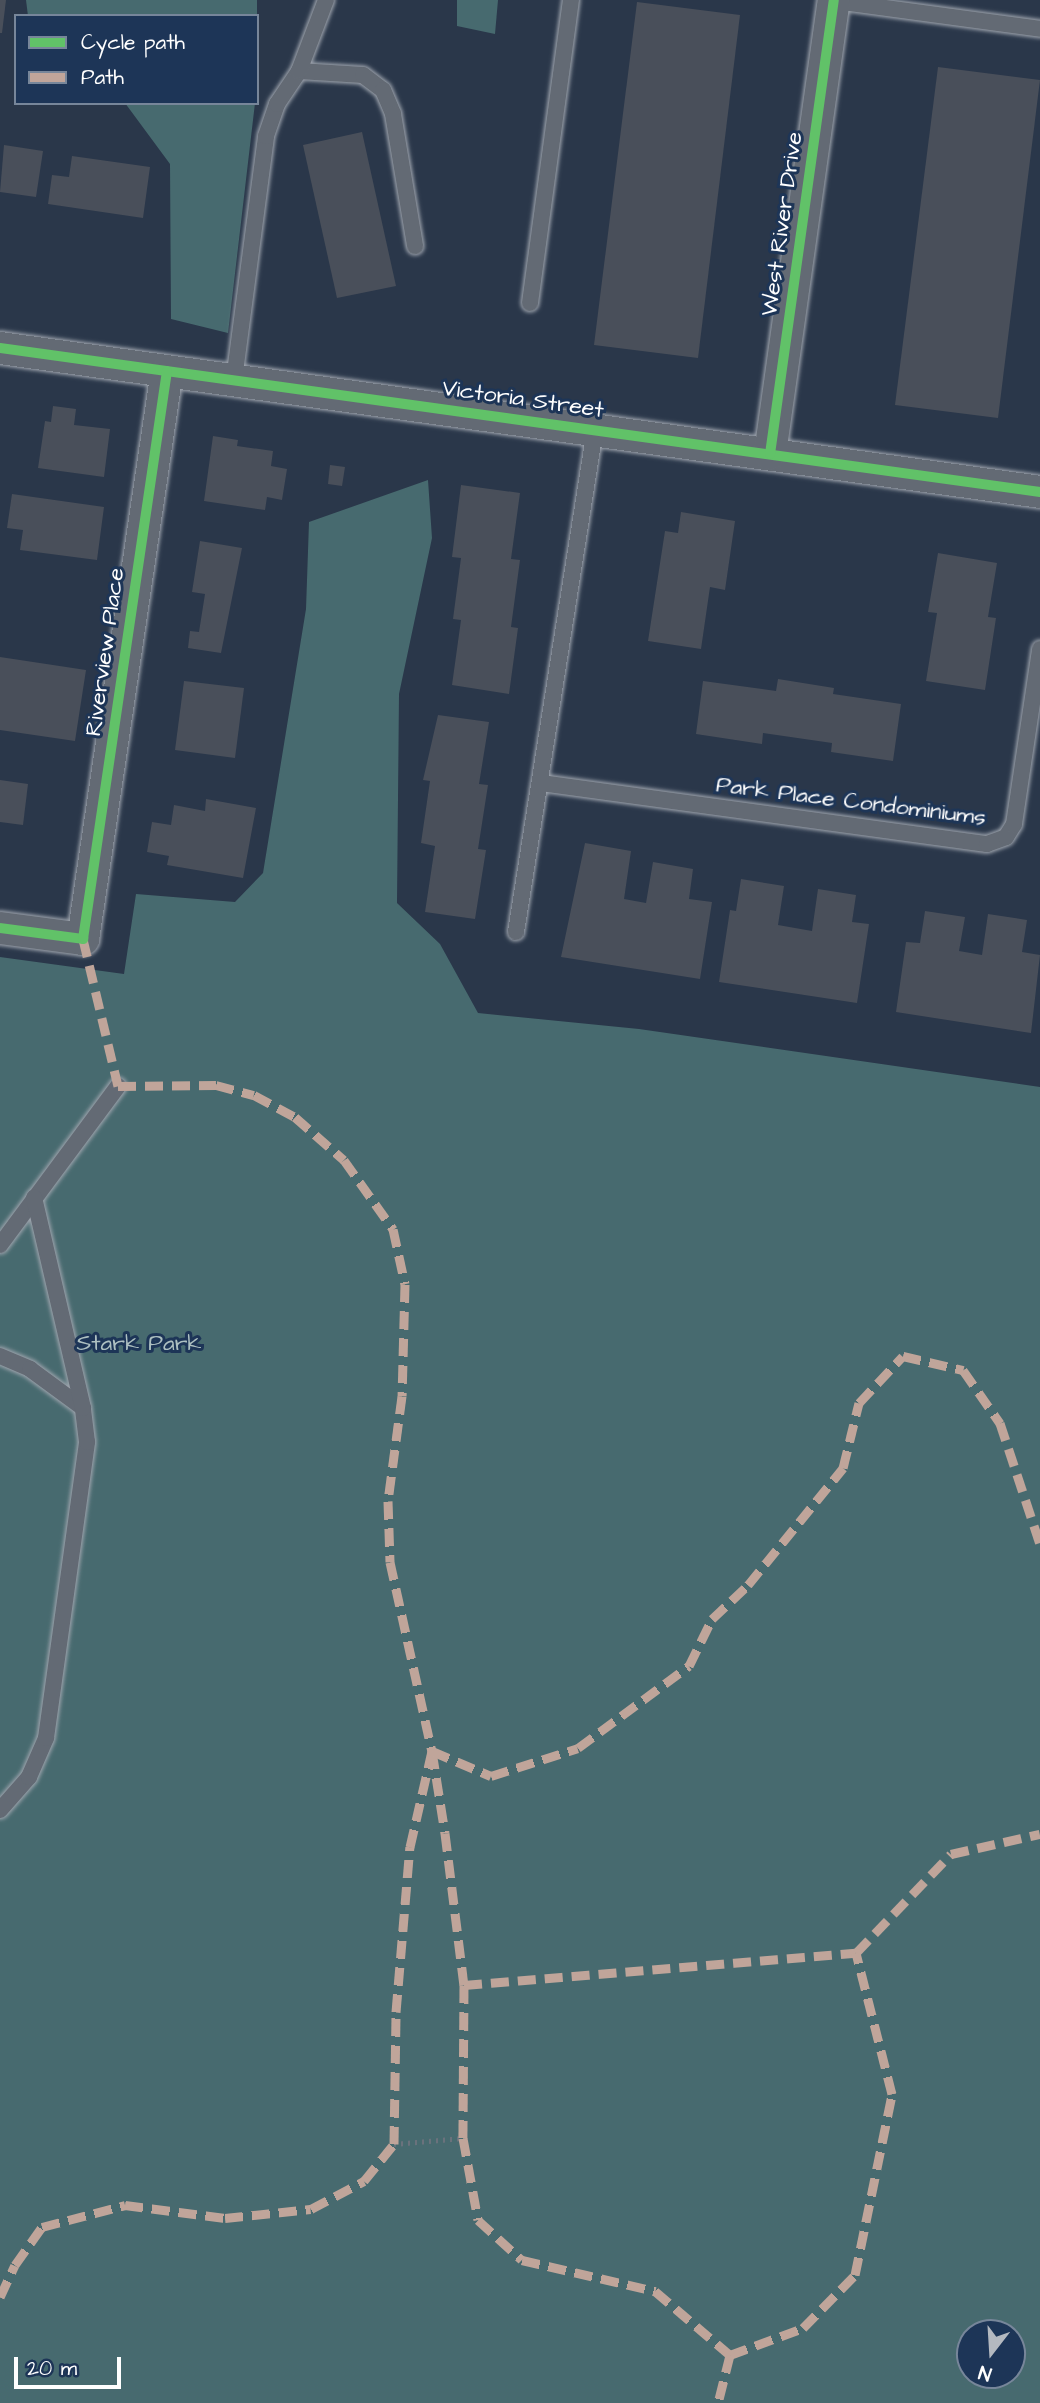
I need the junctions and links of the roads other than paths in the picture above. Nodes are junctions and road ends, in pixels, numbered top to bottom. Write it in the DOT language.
graph roads {
  1 [pos="326,0"];
  2 [pos="571,0"];
  3 [pos="834,1"];
  4 [pos="1040,29"];
  5 [pos="299,71"];
  6 [pos="415,246"];
  7 [pos="530,303"];
  8 [pos="0,348"];
  9 [pos="167,371"];
  10 [pos="234,380"];
  11 [pos="595,430"];
  12 [pos="770,454"];
  13 [pos="1040,492"];
  14 [pos="1040,649"];
  15 [pos="541,783"];
  16 [pos="0,928"];
  17 [pos="516,932"];
  18 [pos="118,1086"];
  19 [pos="34,1198"];
  20 [pos="0,1244"];
  21 [pos="0,1356"];
  22 [pos="83,1408"];
  23 [pos="0,1810"];
  1 -- 5 [label="lane"];
  2 -- 7 [label="lane"];
  3 -- 4 [label="lane"];
  3 -- 12 [label="street, West River Drive"];
  5 -- 6 [label="lane"];
  5 -- 10 [label="lane"];
  8 -- 9 [label="street, Victoria Street"];
  9 -- 10 [label="street, Victoria Street"];
  9 -- 16 [label="street, Riverview Place"];
  10 -- 11 [label="street, Victoria Street"];
  11 -- 12 [label="street, Victoria Street"];
  11 -- 15 [label="lane"];
  12 -- 13 [label="street, Victoria Street"];
  14 -- 15 [label="lane, Park Place Condominiums"];
  15 -- 17 [label="lane"];
  18 -- 19 [label="lane"];
  19 -- 20 [label="lane"];
  19 -- 22 [label="lane"];
  21 -- 22 [label="lane"];
  22 -- 23 [label="lane"];
}
